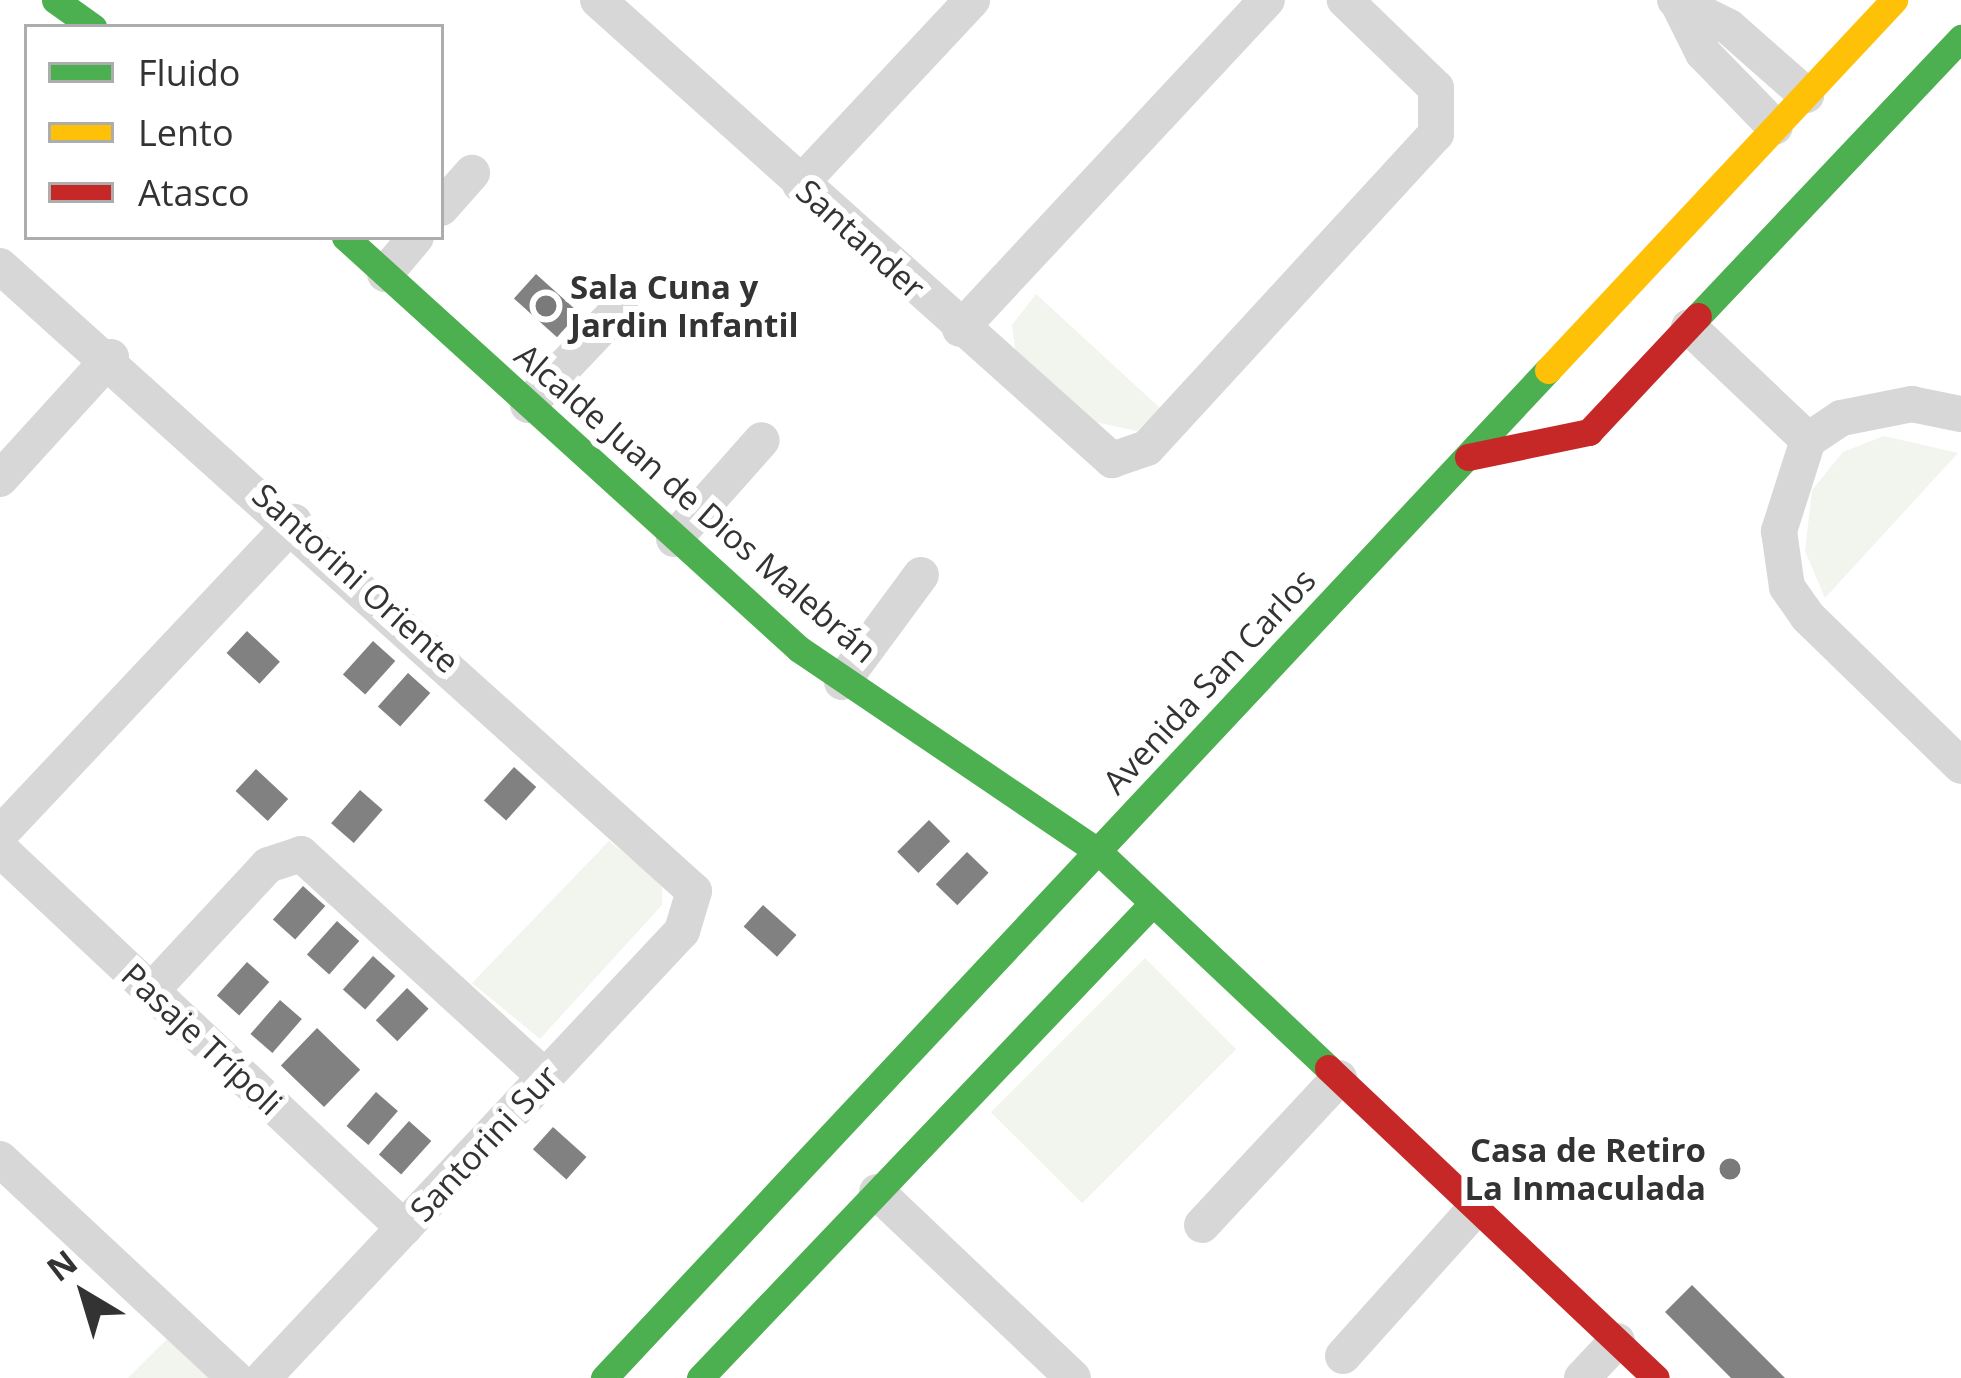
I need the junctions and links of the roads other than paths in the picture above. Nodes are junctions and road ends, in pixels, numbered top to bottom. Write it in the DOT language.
graph roads {
  1 [pos="56,0"];
  2 [pos="598,0"];
  3 [pos="1268,0"];
  4 [pos="1345,0"];
  5 [pos="1894,0"];
  6 [pos="1676,1"];
  7 [pos="952,6"];
  8 [pos="95,17"];
  9 [pos="1961,38"];
  10 [pos="1806,94"];
  11 [pos="1775,127"];
  12 [pos="472,173"];
  13 [pos="800,184"];
  14 [pos="444,205"];
  15 [pos="348,240"];
  16 [pos="413,240"];
  17 [pos="0,266"];
  18 [pos="385,274"];
  19 [pos="620,308"];
  20 [pos="1689,327"];
  21 [pos="960,329"];
  22 [pos="110,357"];
  23 [pos="528,404"];
  24 [pos="1961,414"];
  25 [pos="762,440"];
  26 [pos="1808,440"];
  27 [pos="1468,457"];
  28 [pos="0,479"];
  29 [pos="294,522"];
  30 [pos="674,539"];
  31 [pos="921,575"];
  32 [pos="842,682"];
  33 [pos="1961,766"];
  34 [pos="0,834"];
  35 [pos="0,849"];
  36 [pos="1099,852"];
  37 [pos="696,903"];
  38 [pos="1153,903"];
  39 [pos="1003,955"];
  40 [pos="151,991"];
  41 [pos="991,1022"];
  42 [pos="932,1030"];
  43 [pos="545,1077"];
  44 [pos="1339,1078"];
  45 [pos="980,1086"];
  46 [pos="0,1159"];
  47 [pos="878,1192"];
  48 [pos="1477,1208"];
  49 [pos="1202,1225"];
  50 [pos="404,1228"];
  51 [pos="1617,1341"];
  52 [pos="1342,1356"];
  53 [pos="705,1376"];
  54 [pos="235,1378"];
  55 [pos="263,1378"];
  56 [pos="604,1378"];
  57 [pos="1073,1378"];
  58 [pos="1582,1378"];
  59 [pos="1656,1378"];
  1 -- 8 [label="main road"];
  2 -- 13 [label="street, Santander"];
  3 -- 21 [label="street"];
  4 -- 21 [label="street, Santander"];
  5 -- 10 [label="main road, Avenida San Carlos"];
  6 -- 10 [label="street"];
  6 -- 11 [label="street"];
  7 -- 13 [label="street"];
  9 -- 20 [label="main road"];
  10 -- 11 [label="main road, Avenida San Carlos"];
  11 -- 27 [label="main road, Avenida San Carlos"];
  12 -- 14 [label="street"];
  13 -- 21 [label="street, Santander"];
  15 -- 18 [label="main road, Alcalde Juan de Dios Malebrán"];
  16 -- 18 [label="street"];
  17 -- 22 [label="street, Santorini Oriente"];
  18 -- 23 [label="main road, Alcalde Juan de Dios Malebrán"];
  19 -- 23 [label="street"];
  20 -- 26 [label="street"];
  20 -- 27 [label="main road"];
  22 -- 28 [label="street"];
  22 -- 29 [label="street, Santorini Oriente"];
  23 -- 30 [label="main road, Alcalde Juan de Dios Malebrán"];
  24 -- 26 [label="street"];
  25 -- 30 [label="street"];
  26 -- 33 [label="street"];
  27 -- 36 [label="main road, Avenida San Carlos"];
  29 -- 34 [label="street"];
  29 -- 37 [label="street, Santorini Oriente"];
  30 -- 32 [label="main road, Alcalde Juan de Dios Malebrán"];
  31 -- 32 [label="street"];
  32 -- 36 [label="main road, Alcalde Juan de Dios Malebrán"];
  35 -- 40 [label="street, Pasaje Trípoli"];
  36 -- 38 [label="main road, Alcalde Juan de Dios Malebrán"];
  36 -- 39 [label="main road, Avenida San Carlos"];
  37 -- 43 [label="street, Santorini Sur"];
  38 -- 44 [label="main road, Alcalde Juan de Dios Malebrán"];
  38 -- 45 [label="main road"];
  39 -- 41 [label="main road"];
  39 -- 42 [label="main road, Avenida San Carlos"];
  40 -- 43 [label="street"];
  40 -- 50 [label="street, Pasaje Trípoli"];
  41 -- 42 [label="main road"];
  41 -- 45 [label="main road"];
  42 -- 56 [label="main road, Avenida San Carlos"];
  43 -- 50 [label="street, Santorini Sur"];
  44 -- 48 [label="main road, Alcalde Juan de Dios Malebrán"];
  44 -- 49 [label="street"];
  45 -- 47 [label="main road"];
  46 -- 54 [label="street"];
  47 -- 53 [label="main road"];
  47 -- 57 [label="street"];
  48 -- 51 [label="main road, Alcalde Juan de Dios Malebrán"];
  48 -- 52 [label="street"];
  50 -- 55 [label="street, Santorini Sur"];
  51 -- 58 [label="street"];
  51 -- 59 [label="main road, Alcalde Juan de Dios Malebrán"];
}
